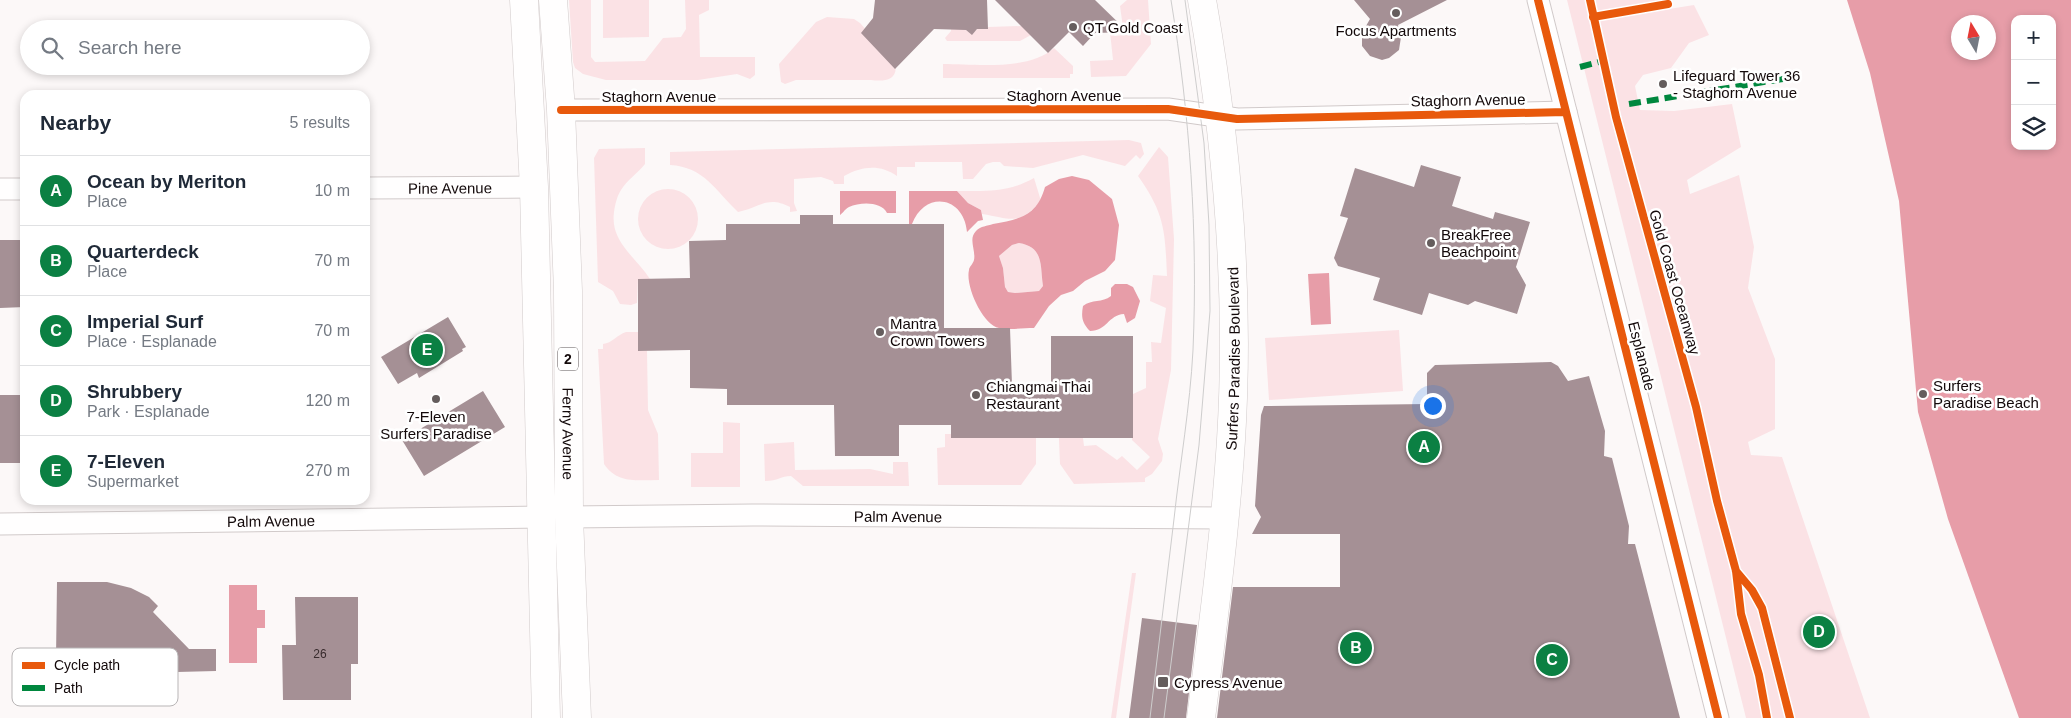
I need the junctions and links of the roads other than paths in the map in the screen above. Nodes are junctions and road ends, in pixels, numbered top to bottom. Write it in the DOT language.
graph roads {
  1 [pos="524,0"];
  2 [pos="553,0"];
  3 [pos="1202,0"];
  4 [pos="1538,0"];
  5 [pos="561,110"];
  6 [pos="1566,112"];
  7 [pos="1219,118"];
  8 [pos="534,187"];
  9 [pos="370,188"];
  10 [pos="0,189"];
  11 [pos="20,189"];
  12 [pos="542,517"];
  13 [pos="569,517"];
  14 [pos="1226,518"];
  15 [pos="0,524"];
  16 [pos="546,718"];
  17 [pos="577,718"];
  18 [pos="1201,718"];
  19 [pos="1718,718"];
  1 -- 8 [label="main road, Ferny Avenue / 2"];
  2 -- 5 [label="main road, Ferny Avenue / 2"];
  3 -- 7 [label="main road, Surfers Paradise Boulevard"];
  4 -- 6 [label="street, Esplanade"];
  5 -- 7 [label="street, Staghorn Avenue"];
  5 -- 13 [label="main road, Ferny Avenue / 2"];
  6 -- 7 [label="street, Staghorn Avenue"];
  6 -- 19 [label="street, Esplanade"];
  7 -- 14 [label="main road, Surfers Paradise Boulevard"];
  8 -- 9 [label="street, Pine Avenue"];
  8 -- 12 [label="main road, Ferny Avenue / 2"];
  10 -- 11 [label="street"];
  12 -- 15 [label="street, Palm Avenue"];
  12 -- 16 [label="main road, Ferny Avenue / 2"];
  13 -- 14 [label="street, Palm Avenue"];
  13 -- 17 [label="main road, Ferny Avenue / 2"];
  14 -- 18 [label="main road, Surfers Paradise Boulevard"];
}
